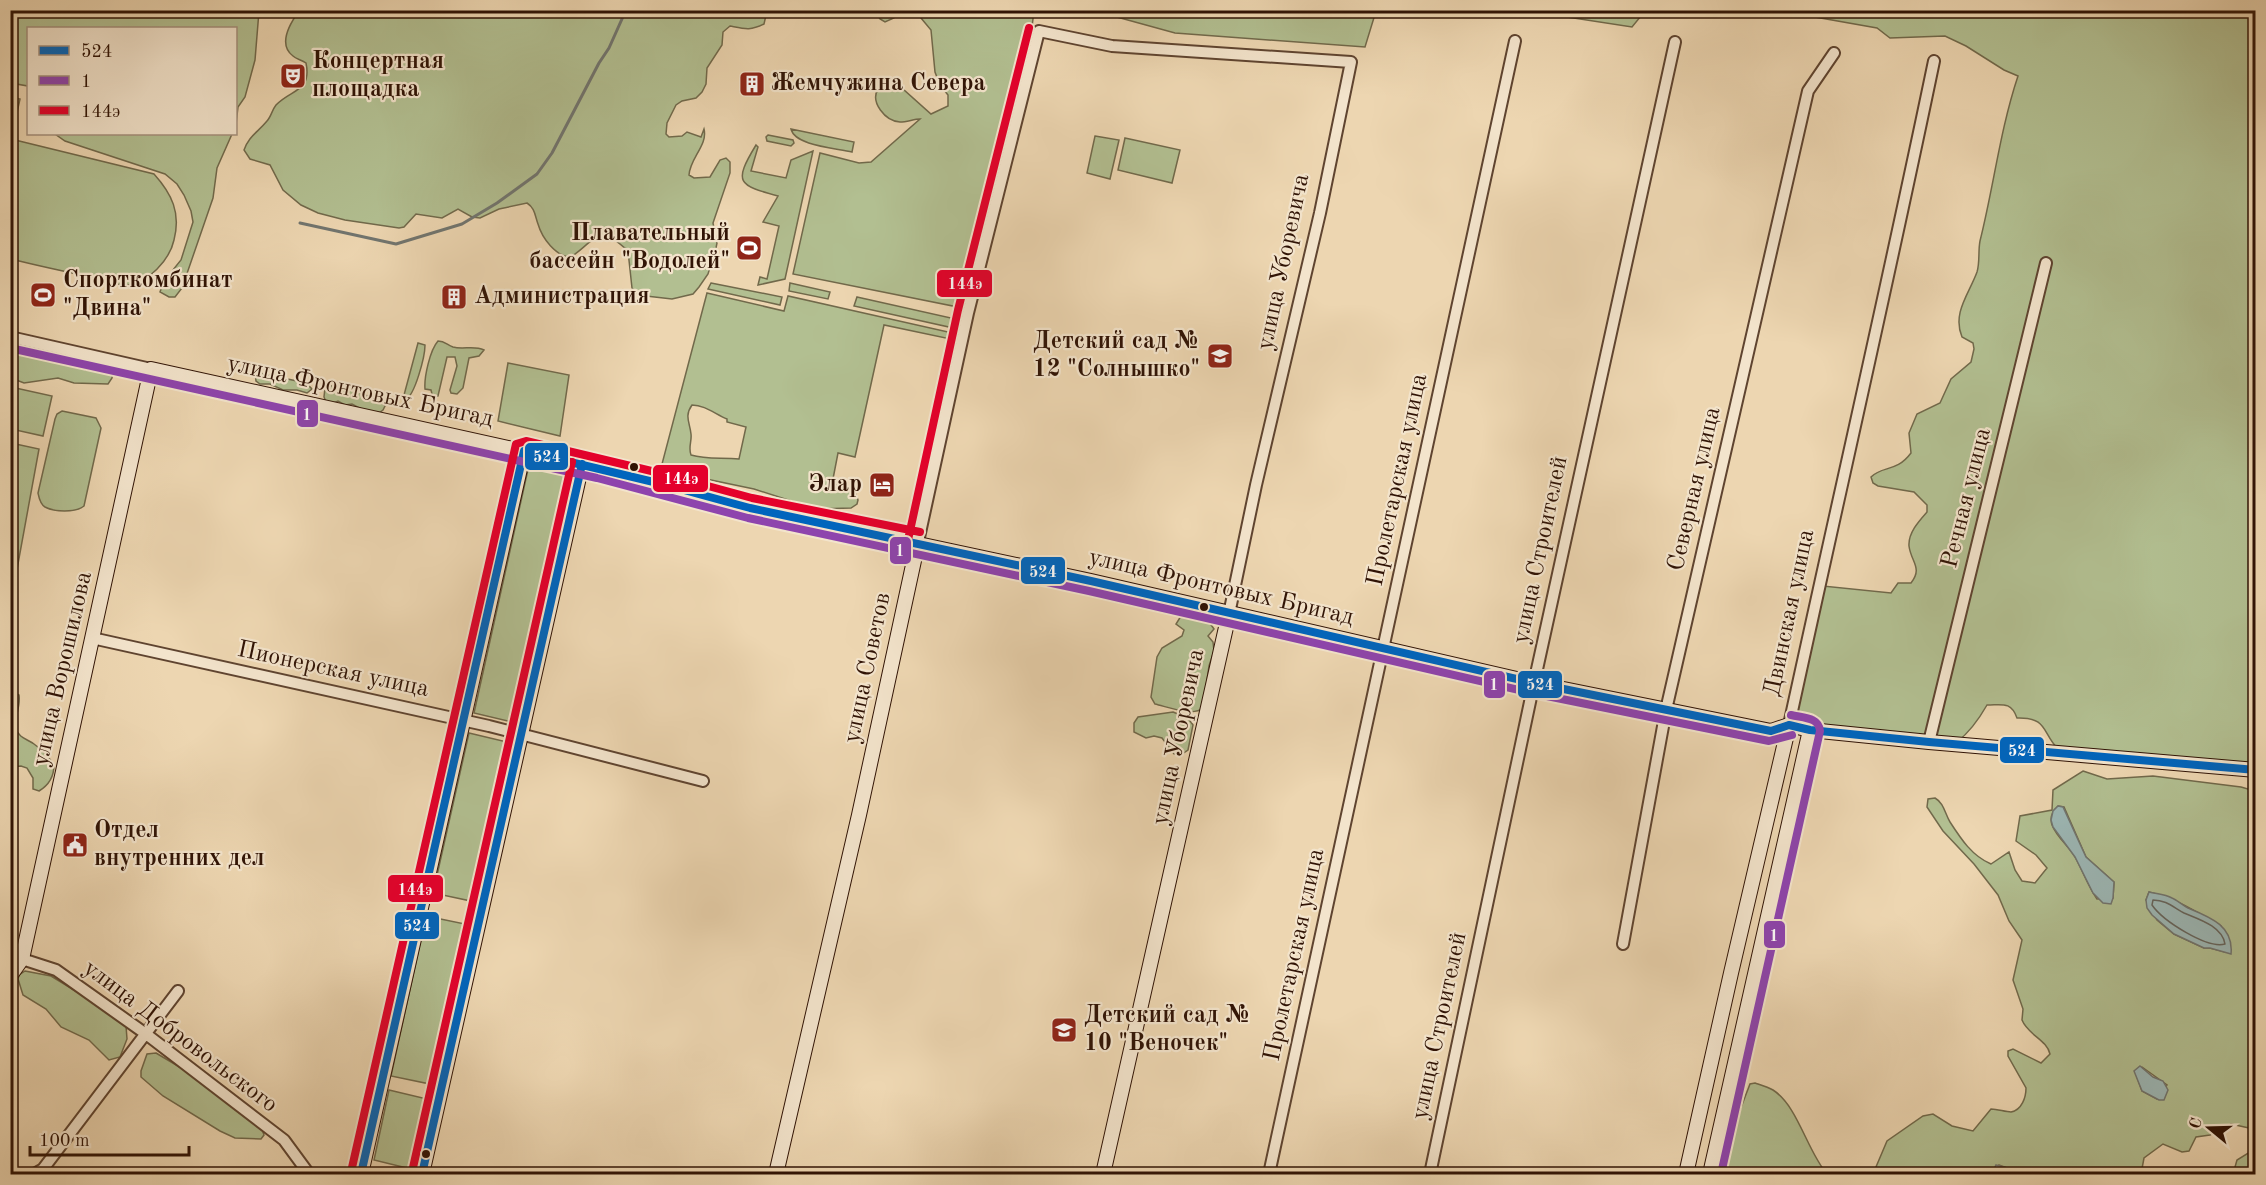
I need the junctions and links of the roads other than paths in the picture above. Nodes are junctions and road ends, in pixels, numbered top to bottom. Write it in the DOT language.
graph roads {
  1 [pos="1515,41"];
  2 [pos="1674,42"];
  3 [pos="1834,53"];
  4 [pos="1934,61"];
  5 [pos="1351,62"];
  6 [pos="2046,263"];
  7 [pos="10,337"];
  8 [pos="151,369"];
  9 [pos="524,451"];
  10 [pos="582,464"];
  11 [pos="918,542"];
  12 [pos="1229,614"];
  13 [pos="92,638"];
  14 [pos="1383,648"];
  15 [pos="1534,683"];
  16 [pos="1666,710"];
  17 [pos="463,721"];
  18 [pos="1789,725"];
  19 [pos="1810,730"];
  20 [pos="521,733"];
  21 [pos="1929,742"];
  22 [pos="2256,770"];
  23 [pos="703,781"];
  24 [pos="1623,944"];
  25 [pos="22,959"];
  26 [pos="10,976"];
  27 [pos="178,991"];
  28 [pos="146,1034"];
  29 [pos="305,1170"];
  30 [pos="34,1174"];
  31 [pos="318,1174"];
  32 [pos="361,1174"];
  33 [pos="422,1174"];
  34 [pos="776,1174"];
  35 [pos="1103,1174"];
  36 [pos="1269,1174"];
  37 [pos="1430,1174"];
  38 [pos="1686,1174"];
  39 [pos="1710,1174"];
  1 -- 14 [label="street, Пролетарская улица"];
  2 -- 15 [label="street, улица Строителей"];
  3 -- 16 [label="street, Северная улица"];
  4 -- 18 [label="street, Двинская улица"];
  5 -- 11 [label="street, улица Советов"];
  5 -- 12 [label="street, улица Уборевича"];
  6 -- 21 [label="street, Речная улица"];
  7 -- 8 [label="street, улица Фронтовых Бригад"];
  8 -- 9 [label="main road, улица Фронтовых Бригад"];
  8 -- 13 [label="main road, улица Ворошилова"];
  9 -- 10 [label="main road, улица Фронтовых Бригад"];
  9 -- 17 [label="main road"];
  10 -- 11 [label="main road, улица Фронтовых Бригад"];
  10 -- 20 [label="main road"];
  11 -- 12 [label="main road, улица Фронтовых Бригад"];
  11 -- 34 [label="main road, улица Советов"];
  12 -- 14 [label="main road, улица Фронтовых Бригад"];
  12 -- 35 [label="main road, улица Уборевича"];
  13 -- 17 [label="street, Пионерская улица"];
  13 -- 25 [label="main road, улица Ворошилова"];
  14 -- 15 [label="main road, улица Фронтовых Бригад"];
  14 -- 36 [label="street, Пролетарская улица"];
  15 -- 16 [label="main road, улица Фронтовых Бригад"];
  15 -- 37 [label="street, улица Строителей"];
  16 -- 18 [label="main road, улица Фронтовых Бригад"];
  16 -- 24 [label="street, Северная улица"];
  17 -- 20 [label="street, Пионерская улица"];
  17 -- 32 [label="main road"];
  18 -- 19 [label="main road"];
  18 -- 38 [label="main road, Двинская улица"];
  19 -- 21 [label="main road"];
  19 -- 39 [label="main road"];
  20 -- 23 [label="street, Пионерская улица"];
  20 -- 33 [label="main road"];
  21 -- 22 [label="main road"];
  25 -- 26 [label="main road, улица Ворошилова"];
  25 -- 28 [label="street, улица Добровольского"];
  27 -- 28 [label="street"];
  28 -- 29 [label="street, улица Добровольского"];
  28 -- 30 [label="street"];
  29 -- 31 [label="street"];
}
